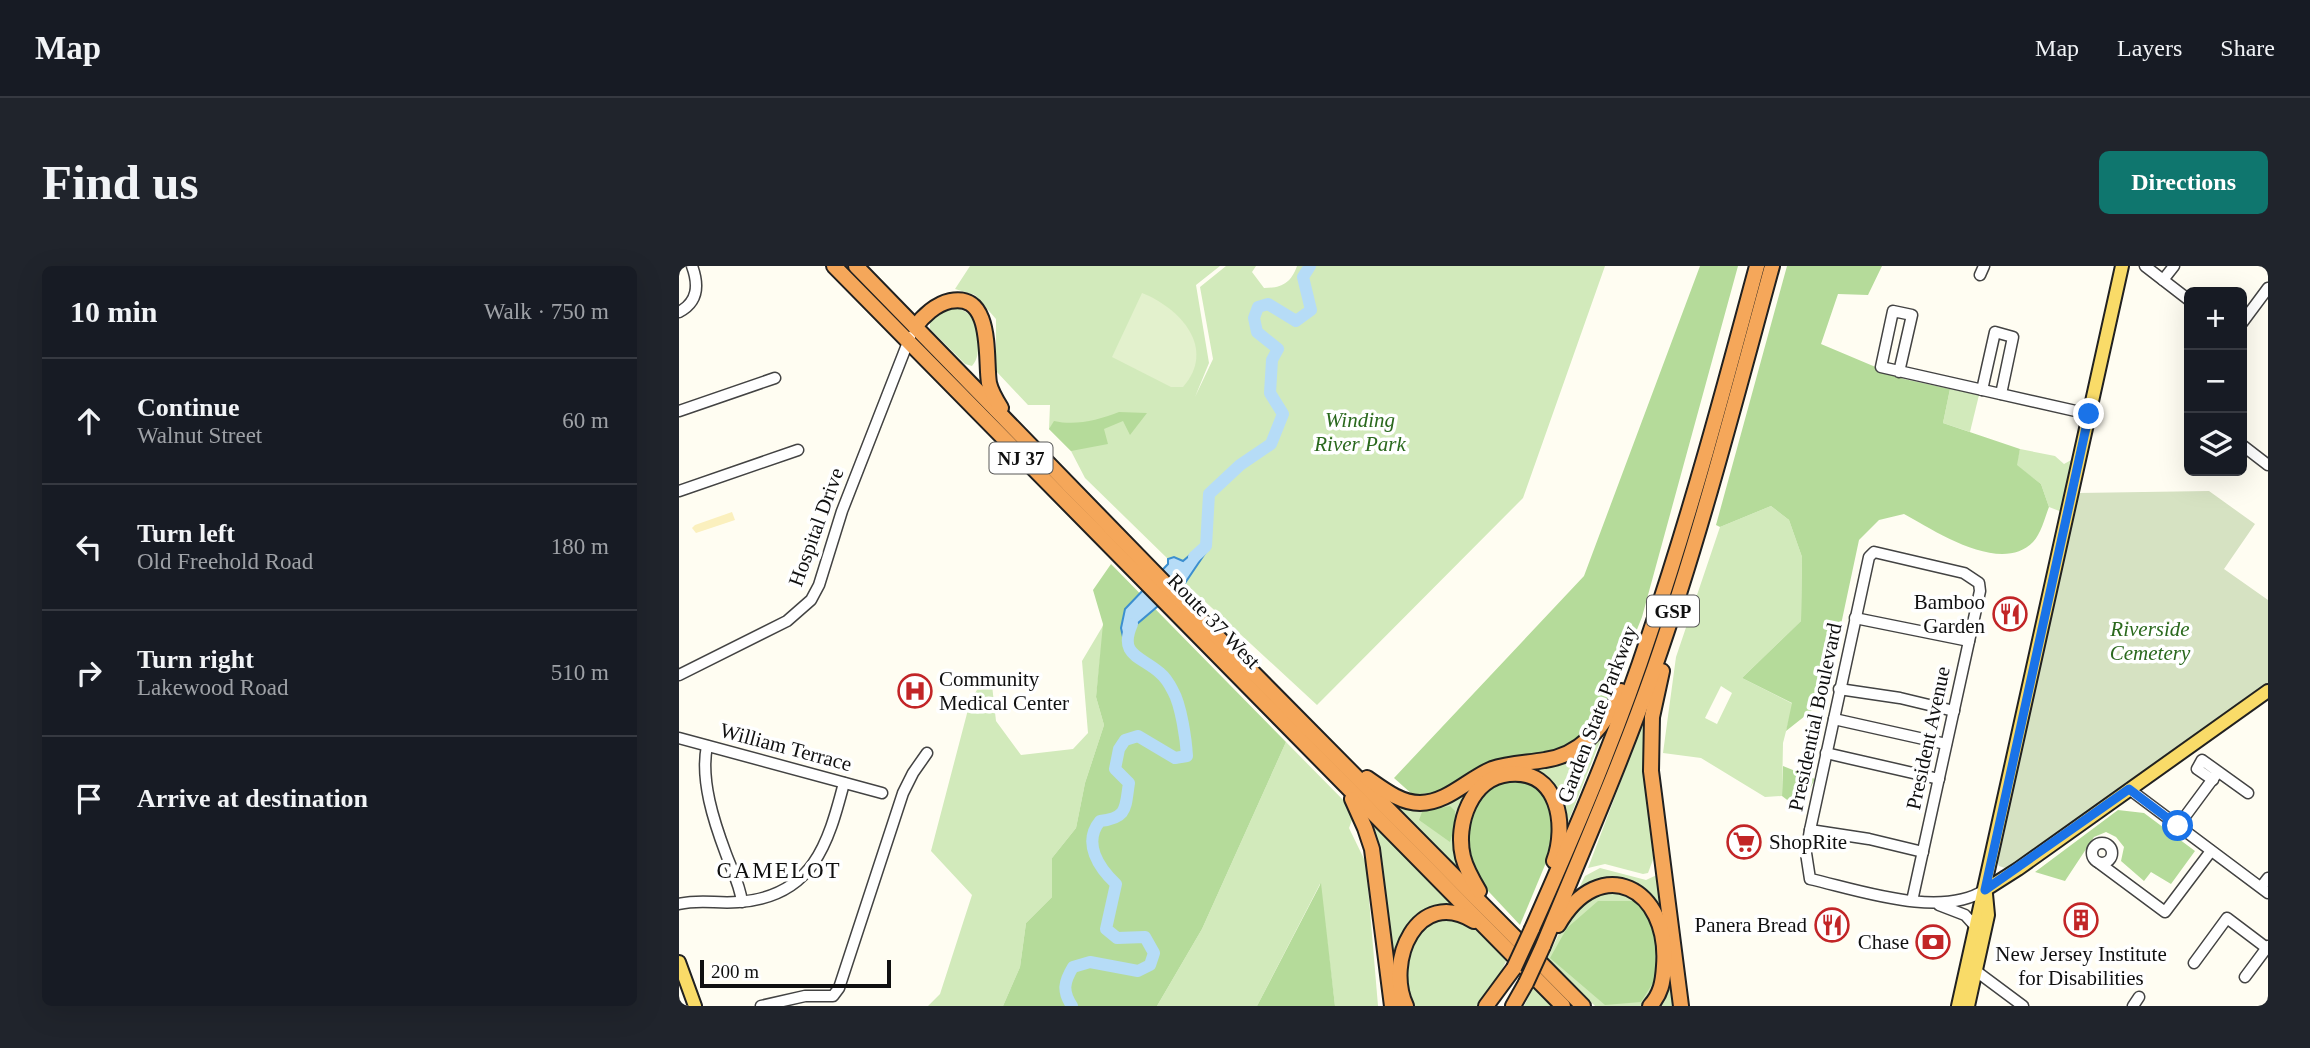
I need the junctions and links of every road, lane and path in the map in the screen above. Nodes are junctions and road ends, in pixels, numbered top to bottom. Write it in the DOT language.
graph roads {
  1 [pos="692,266"];
  2 [pos="834,266"];
  3 [pos="856,266"];
  4 [pos="1757,266"];
  5 [pos="1772,266"];
  6 [pos="2122,266"];
  7 [pos="2145,266"];
  8 [pos="2174,266"];
  9 [pos="2163,280"];
  10 [pos="2268,288"];
  11 [pos="2184,296"];
  12 [pos="679,312"];
  13 [pos="2247,316"];
  14 [pos="915,327"];
  15 [pos="907,342"];
  16 [pos="1899,372"];
  17 [pos="775,377"];
  18 [pos="1982,390"];
  19 [pos="2001,394"];
  20 [pos="679,411"];
  21 [pos="2089,414"];
  22 [pos="1023,437"];
  23 [pos="1725,441"];
  24 [pos="2247,449"];
  25 [pos="798,450"];
  26 [pos="2268,465"];
  27 [pos="679,491"];
  28 [pos="1681,537"];
  29 [pos="1141,568"];
  30 [pos="1979,583"];
  31 [pos="1856,618"];
  32 [pos="1969,641"];
  33 [pos="679,675"];
  34 [pos="1839,689"];
  35 [pos="2268,691"];
  36 [pos="1954,711"];
  37 [pos="1833,719"];
  38 [pos="679,738"];
  39 [pos="1946,744"];
  40 [pos="707,746"];
  41 [pos="927,753"];
  42 [pos="1826,753"];
  43 [pos="1334,765"];
  44 [pos="1939,779"];
  45 [pos="844,783"];
  46 [pos="2129,789"];
  47 [pos="882,793"];
  48 [pos="2248,793"];
  49 [pos="2178,826"];
  50 [pos="1810,830"];
  51 [pos="2211,851"];
  52 [pos="1923,852"];
  53 [pos="2099,863"];
  54 [pos="2268,878"];
  55 [pos="1985,890"];
  56 [pos="2265,890"];
  57 [pos="1912,901"];
  58 [pos="743,902"];
  59 [pos="1932,903"];
  60 [pos="679,904"];
  61 [pos="1492,913"];
  62 [pos="1975,926"];
  63 [pos="1532,929"];
  64 [pos="1499,940"];
  65 [pos="1543,946"];
  66 [pos="2267,948"];
  67 [pos="679,962"];
  68 [pos="2194,963"];
  69 [pos="1514,968"];
  70 [pos="1976,971"];
  71 [pos="2245,977"];
  72 [pos="1526,983"];
  73 [pos="1569,1004"];
  74 [pos="695,1006"];
  75 [pos="761,1006"];
  76 [pos="1392,1006"];
  77 [pos="1406,1006"];
  78 [pos="1486,1006"];
  79 [pos="1496,1006"];
  80 [pos="1513,1006"];
  81 [pos="1520,1006"];
  82 [pos="1589,1006"];
  83 [pos="1650,1006"];
  84 [pos="1681,1006"];
  85 [pos="1958,1006"];
  86 [pos="1968,1006"];
  87 [pos="2023,1006"];
  1 -- 12 [label="street"];
  2 -- 15 [label="highway, Route 37 West / NJ 37"];
  3 -- 14 [label="highway, Route 37 West / NJ 37"];
  4 -- 28 [label="highway, Garden State Parkway / GSP"];
  5 -- 23 [label="highway, Garden State Parkway / GSP"];
  6 -- 21 [label="main road"];
  7 -- 9 [label="street"];
  8 -- 9 [label="street"];
  9 -- 11 [label="street"];
  10 -- 13 [label="street"];
  14 -- 15 [label="street, Hospital Drive"];
  14 -- 22 [label="highway, Route 37 West / NJ 37"];
  14 -- 22 [label="highway"];
  15 -- 29 [label="highway, Route 37 West / NJ 37"];
  15 -- 33 [label="street, Hospital Drive"];
  16 -- 16 [label="street"];
  16 -- 18 [label="street"];
  17 -- 20 [label="street"];
  18 -- 19 [label="street"];
  18 -- 19 [label="street"];
  19 -- 21 [label="street"];
  21 -- 55 [label="main road"];
  22 -- 29 [label="highway, Route 37 West / NJ 37"];
  23 -- 65 [label="highway, Garden State Parkway / GSP"];
  23 -- 84 [label="highway"];
  24 -- 26 [label="street"];
  25 -- 27 [label="street"];
  28 -- 43 [label="highway"];
  28 -- 63 [label="highway, Garden State Parkway / GSP"];
  29 -- 43 [label="highway, Route 37 West / NJ 37"];
  30 -- 31 [label="street, Presidential Boulevard"];
  30 -- 32 [label="street, President Avenue"];
  31 -- 32 [label="street"];
  31 -- 34 [label="street, Presidential Boulevard"];
  32 -- 36 [label="street, President Avenue"];
  34 -- 36 [label="street"];
  34 -- 37 [label="street, Presidential Boulevard"];
  35 -- 46 [label="main road"];
  36 -- 39 [label="street, President Avenue"];
  37 -- 39 [label="street"];
  37 -- 42 [label="street, Presidential Boulevard"];
  38 -- 40 [label="street, William Terrace"];
  39 -- 44 [label="street, President Avenue"];
  40 -- 45 [label="street, William Terrace"];
  40 -- 58 [label="street"];
  41 -- 75 [label="street"];
  42 -- 44 [label="street"];
  42 -- 50 [label="street, Presidential Boulevard"];
  43 -- 61 [label="highway, Route 37 West / NJ 37"];
  43 -- 64 [label="highway, Route 37 West / NJ 37"];
  43 -- 76 [label="highway"];
  44 -- 52 [label="street, President Avenue"];
  45 -- 47 [label="street, William Terrace"];
  45 -- 58 [label="street"];
  46 -- 49 [label="street"];
  46 -- 55 [label="main road"];
  48 -- 49 [label="street"];
  49 -- 51 [label="street"];
  50 -- 52 [label="street"];
  50 -- 57 [label="street, Presidential Boulevard"];
  51 -- 53 [label="street"];
  51 -- 56 [label="street"];
  52 -- 57 [label="street, President Avenue"];
  54 -- 56 [label="street"];
  55 -- 59 [label="street, Presidential Boulevard"];
  55 -- 62 [label="main road"];
  55 -- 70 [label="main road"];
  57 -- 59 [label="street, Presidential Boulevard"];
  58 -- 60 [label="street"];
  59 -- 62 [label="street, Presidential Boulevard"];
  61 -- 63 [label="highway"];
  61 -- 73 [label="highway, Route 37 West / NJ 37"];
  62 -- 85 [label="main road"];
  63 -- 69 [label="highway, Garden State Parkway / GSP, bridge"];
  64 -- 73 [label="highway, Route 37 West / NJ 37"];
  64 -- 77 [label="highway"];
  65 -- 72 [label="highway, Garden State Parkway / GSP, bridge"];
  65 -- 83 [label="highway"];
  66 -- 68 [label="street"];
  66 -- 71 [label="street"];
  67 -- 74 [label="main road"];
  69 -- 78 [label="highway"];
  69 -- 79 [label="highway, Garden State Parkway / GSP"];
  70 -- 86 [label="main road"];
  70 -- 87 [label="street"];
  72 -- 80 [label="highway, Garden State Parkway / GSP"];
  72 -- 81 [label="highway"];
  73 -- 82 [label="highway"];
}
